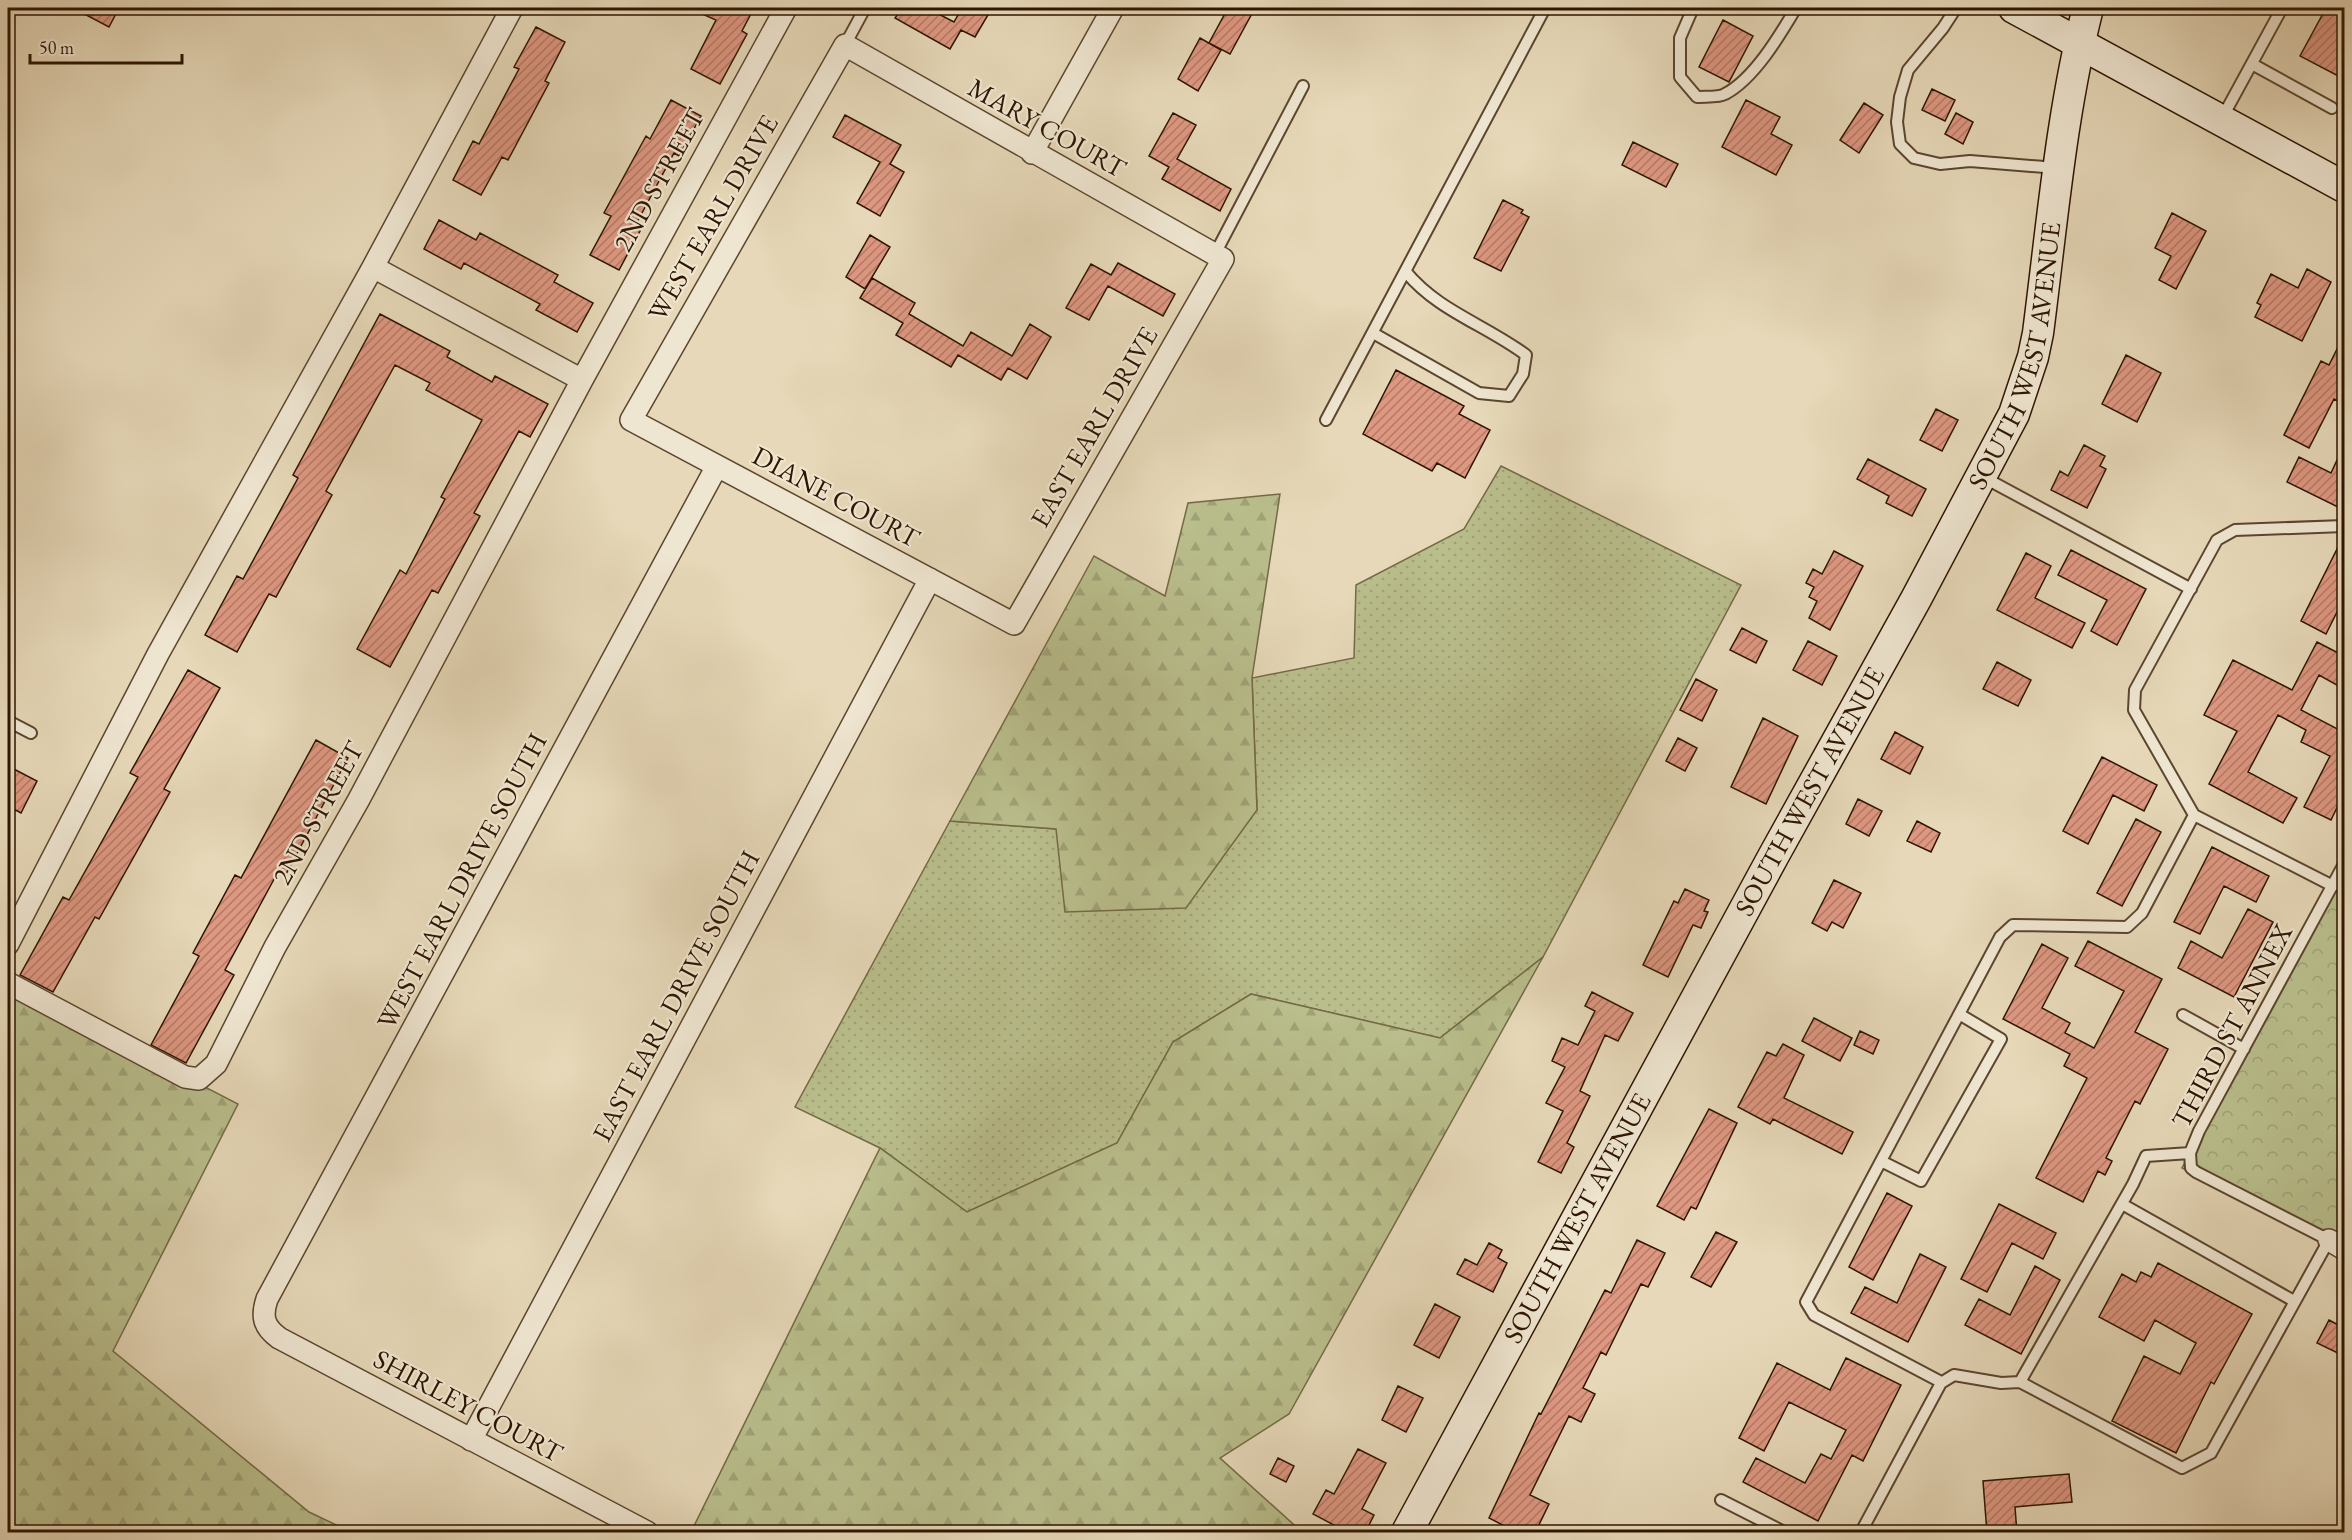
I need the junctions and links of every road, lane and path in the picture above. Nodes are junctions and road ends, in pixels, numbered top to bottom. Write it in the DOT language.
graph roads {
  1 [pos="512,8"];
  2 [pos="786,8"];
  3 [pos="865,8"];
  4 [pos="1113,8"];
  5 [pos="1545,8"];
  6 [pos="1693,8"];
  7 [pos="1796,8"];
  8 [pos="1956,8"];
  9 [pos="2014,8"];
  10 [pos="2088,8"];
  11 [pos="2283,8"];
  12 [pos="2079,43"];
  13 [pos="845,45"];
  14 [pos="2252,64"];
  15 [pos="1303,86"];
  16 [pos="2332,108"];
  17 [pos="2221,120"];
  18 [pos="1032,153"];
  19 [pos="2059,168"];
  20 [pos="2344,187"];
  21 [pos="1219,257"];
  22 [pos="373,267"];
  23 [pos="1406,272"];
  24 [pos="1373,333"];
  25 [pos="582,380"];
  26 [pos="631,420"];
  27 [pos="1326,420"];
  28 [pos="717,466"];
  29 [pos="1980,476"];
  30 [pos="2344,526"];
  31 [pos="930,579"];
  32 [pos="2190,590"];
  33 [pos="1014,624"];
  34 [pos="8,721"];
  35 [pos="31,734"];
  36 [pos="2194,815"];
  37 [pos="2344,864"];
  38 [pos="2333,886"];
  39 [pos="8,944"];
  40 [pos="8,984"];
  41 [pos="1959,1014"];
  42 [pos="2183,1015"];
  43 [pos="2244,1049"];
  44 [pos="2190,1153"];
  45 [pos="1881,1161"];
  46 [pos="2122,1204"];
  47 [pos="2337,1245"];
  48 [pos="2294,1301"];
  49 [pos="265,1324"];
  50 [pos="1941,1382"];
  51 [pos="2020,1382"];
  52 [pos="471,1440"];
  53 [pos="1721,1500"];
  54 [pos="647,1533"];
  55 [pos="1407,1533"];
  56 [pos="1784,1533"];
  57 [pos="1861,1533"];
  1 -- 22 [label="street"];
  2 -- 25 [label="street, 2ND STREET"];
  3 -- 13 [label="lane"];
  4 -- 18 [label="street"];
  5 -- 23 [label="lane"];
  6 -- 7 [label="lane"];
  8 -- 19 [label="lane"];
  9 -- 12 [label="street"];
  10 -- 12 [label="street, SOUTH WEST AVENUE"];
  11 -- 14 [label="lane"];
  12 -- 17 [label="street"];
  12 -- 19 [label="street, SOUTH WEST AVENUE"];
  13 -- 18 [label="street, MARY COURT"];
  13 -- 26 [label="street, WEST EARL DRIVE"];
  14 -- 16 [label="lane"];
  14 -- 17 [label="lane"];
  15 -- 21 [label="lane"];
  17 -- 20 [label="street"];
  18 -- 21 [label="street, MARY COURT"];
  19 -- 29 [label="street, SOUTH WEST AVENUE"];
  21 -- 33 [label="street, EAST EARL DRIVE"];
  22 -- 25 [label="street"];
  22 -- 39 [label="street"];
  23 -- 24 [label="lane"];
  23 -- 24 [label="lane"];
  24 -- 27 [label="lane"];
  25 -- 40 [label="street, 2ND STREET"];
  26 -- 28 [label="street, DIANE COURT"];
  28 -- 31 [label="street, DIANE COURT"];
  28 -- 49 [label="street, WEST EARL DRIVE SOUTH"];
  29 -- 32 [label="lane"];
  29 -- 55 [label="street, SOUTH WEST AVENUE"];
  30 -- 32 [label="lane"];
  31 -- 33 [label="street, DIANE COURT"];
  31 -- 52 [label="street, EAST EARL DRIVE SOUTH"];
  32 -- 36 [label="lane"];
  34 -- 35 [label="lane"];
  36 -- 38 [label="lane"];
  36 -- 41 [label="lane"];
  37 -- 38 [label="lane, THIRD ST ANNEX"];
  38 -- 43 [label="lane, THIRD ST ANNEX"];
  41 -- 45 [label="lane"];
  41 -- 45 [label="lane"];
  42 -- 43 [label="lane"];
  43 -- 44 [label="lane, THIRD ST ANNEX"];
  44 -- 46 [label="lane"];
  44 -- 47 [label="lane, THIRD ST ANNEX"];
  45 -- 50 [label="lane"];
  46 -- 48 [label="lane"];
  46 -- 51 [label="lane"];
  47 -- 48 [label="lane"];
  48 -- 51 [label="lane"];
  49 -- 52 [label="street, SHIRLEY COURT"];
  50 -- 51 [label="lane"];
  50 -- 57 [label="lane"];
  52 -- 54 [label="street, SHIRLEY COURT"];
  53 -- 56 [label="lane"];
}
